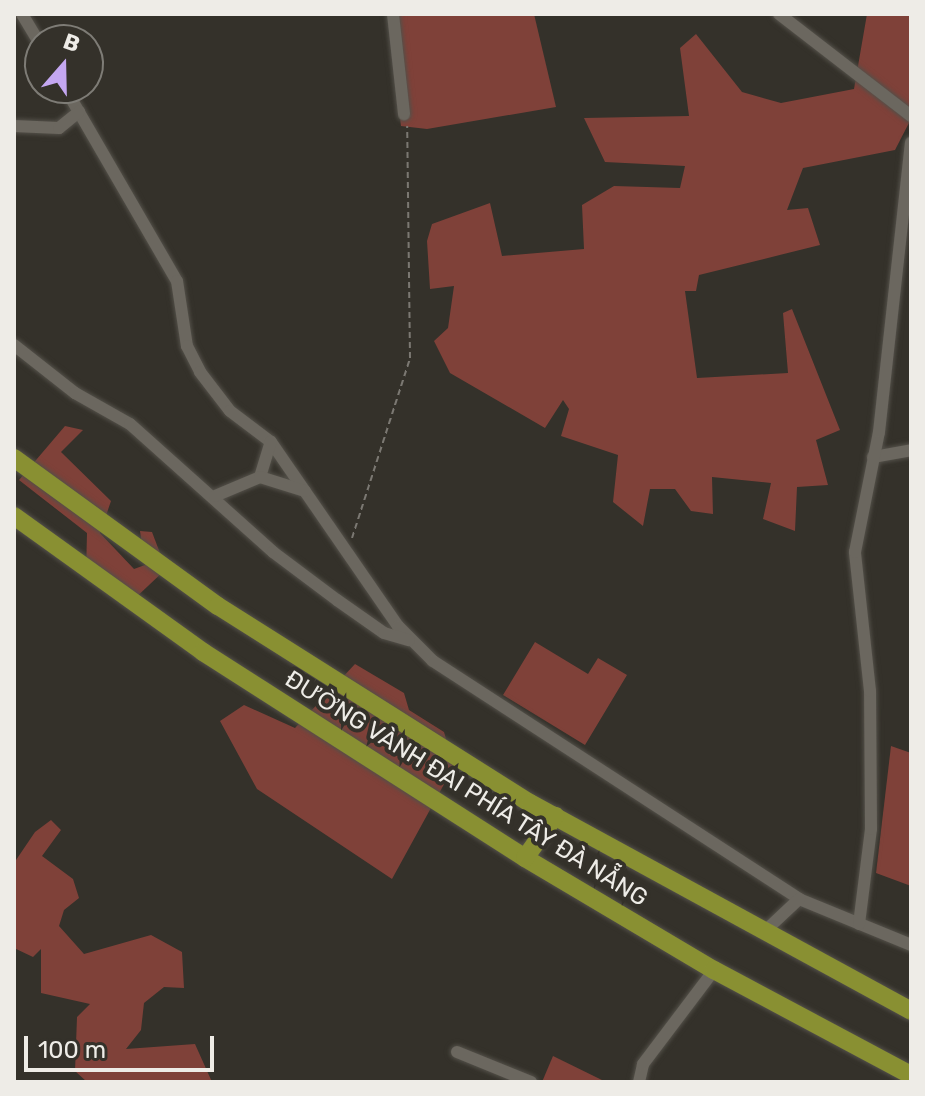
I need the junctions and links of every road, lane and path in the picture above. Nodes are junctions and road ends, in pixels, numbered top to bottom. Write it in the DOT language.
graph roads {
  1 [pos="393,14"];
  2 [pos="779,14"];
  3 [pos="74,104"];
  4 [pos="79,112"];
  5 [pos="404,114"];
  6 [pos="911,116"];
  7 [pos="14,126"];
  8 [pos="911,143"];
  9 [pos="14,345"];
  10 [pos="271,442"];
  11 [pos="911,450"];
  12 [pos="873,457"];
  13 [pos="14,458"];
  14 [pos="260,477"];
  15 [pos="305,491"];
  16 [pos="215,496"];
  17 [pos="14,516"];
  18 [pos="348,550"];
  19 [pos="413,641"];
  20 [pos="555,816"];
  21 [pos="525,858"];
  22 [pos="799,899"];
  23 [pos="859,924"];
  24 [pos="765,931"];
  25 [pos="911,945"];
  26 [pos="714,970"];
  27 [pos="911,1011"];
  28 [pos="457,1052"];
  29 [pos="911,1075"];
  30 [pos="531,1082"];
  31 [pos="639,1082"];
  1 -- 5 [label="street"];
  2 -- 6 [label="street"];
  3 -- 4 [label="street"];
  4 -- 7 [label="street"];
  4 -- 10 [label="street"];
  5 -- 18 [label="path"];
  8 -- 12 [label="street"];
  9 -- 16 [label="street"];
  10 -- 14 [label="street"];
  10 -- 15 [label="street"];
  11 -- 12 [label="street"];
  12 -- 23 [label="street"];
  13 -- 20 [label="main road, ĐƯỜNG VÀNH ĐAI PHÍA TÂY ĐÀ NẴNG"];
  14 -- 15 [label="street"];
  14 -- 16 [label="street"];
  15 -- 18 [label="street"];
  16 -- 19 [label="street"];
  17 -- 21 [label="main road, ĐƯỜNG VÀNH ĐAI PHÍA TÂY ĐÀ NẴNG"];
  18 -- 19 [label="street"];
  19 -- 22 [label="street"];
  20 -- 21 [label="main road"];
  20 -- 24 [label="main road, ĐƯỜNG VÀNH ĐAI PHÍA TÂY ĐÀ NẴNG"];
  21 -- 26 [label="main road, ĐƯỜNG VÀNH ĐAI PHÍA TÂY ĐÀ NẴNG"];
  22 -- 23 [label="street"];
  22 -- 24 [label="street"];
  23 -- 25 [label="street"];
  24 -- 27 [label="main road, ĐƯỜNG VÀNH ĐAI PHÍA TÂY ĐÀ NẴNG"];
  26 -- 29 [label="main road, ĐƯỜNG VÀNH ĐAI PHÍA TÂY ĐÀ NẴNG"];
  26 -- 31 [label="street"];
  28 -- 30 [label="street"];
}
